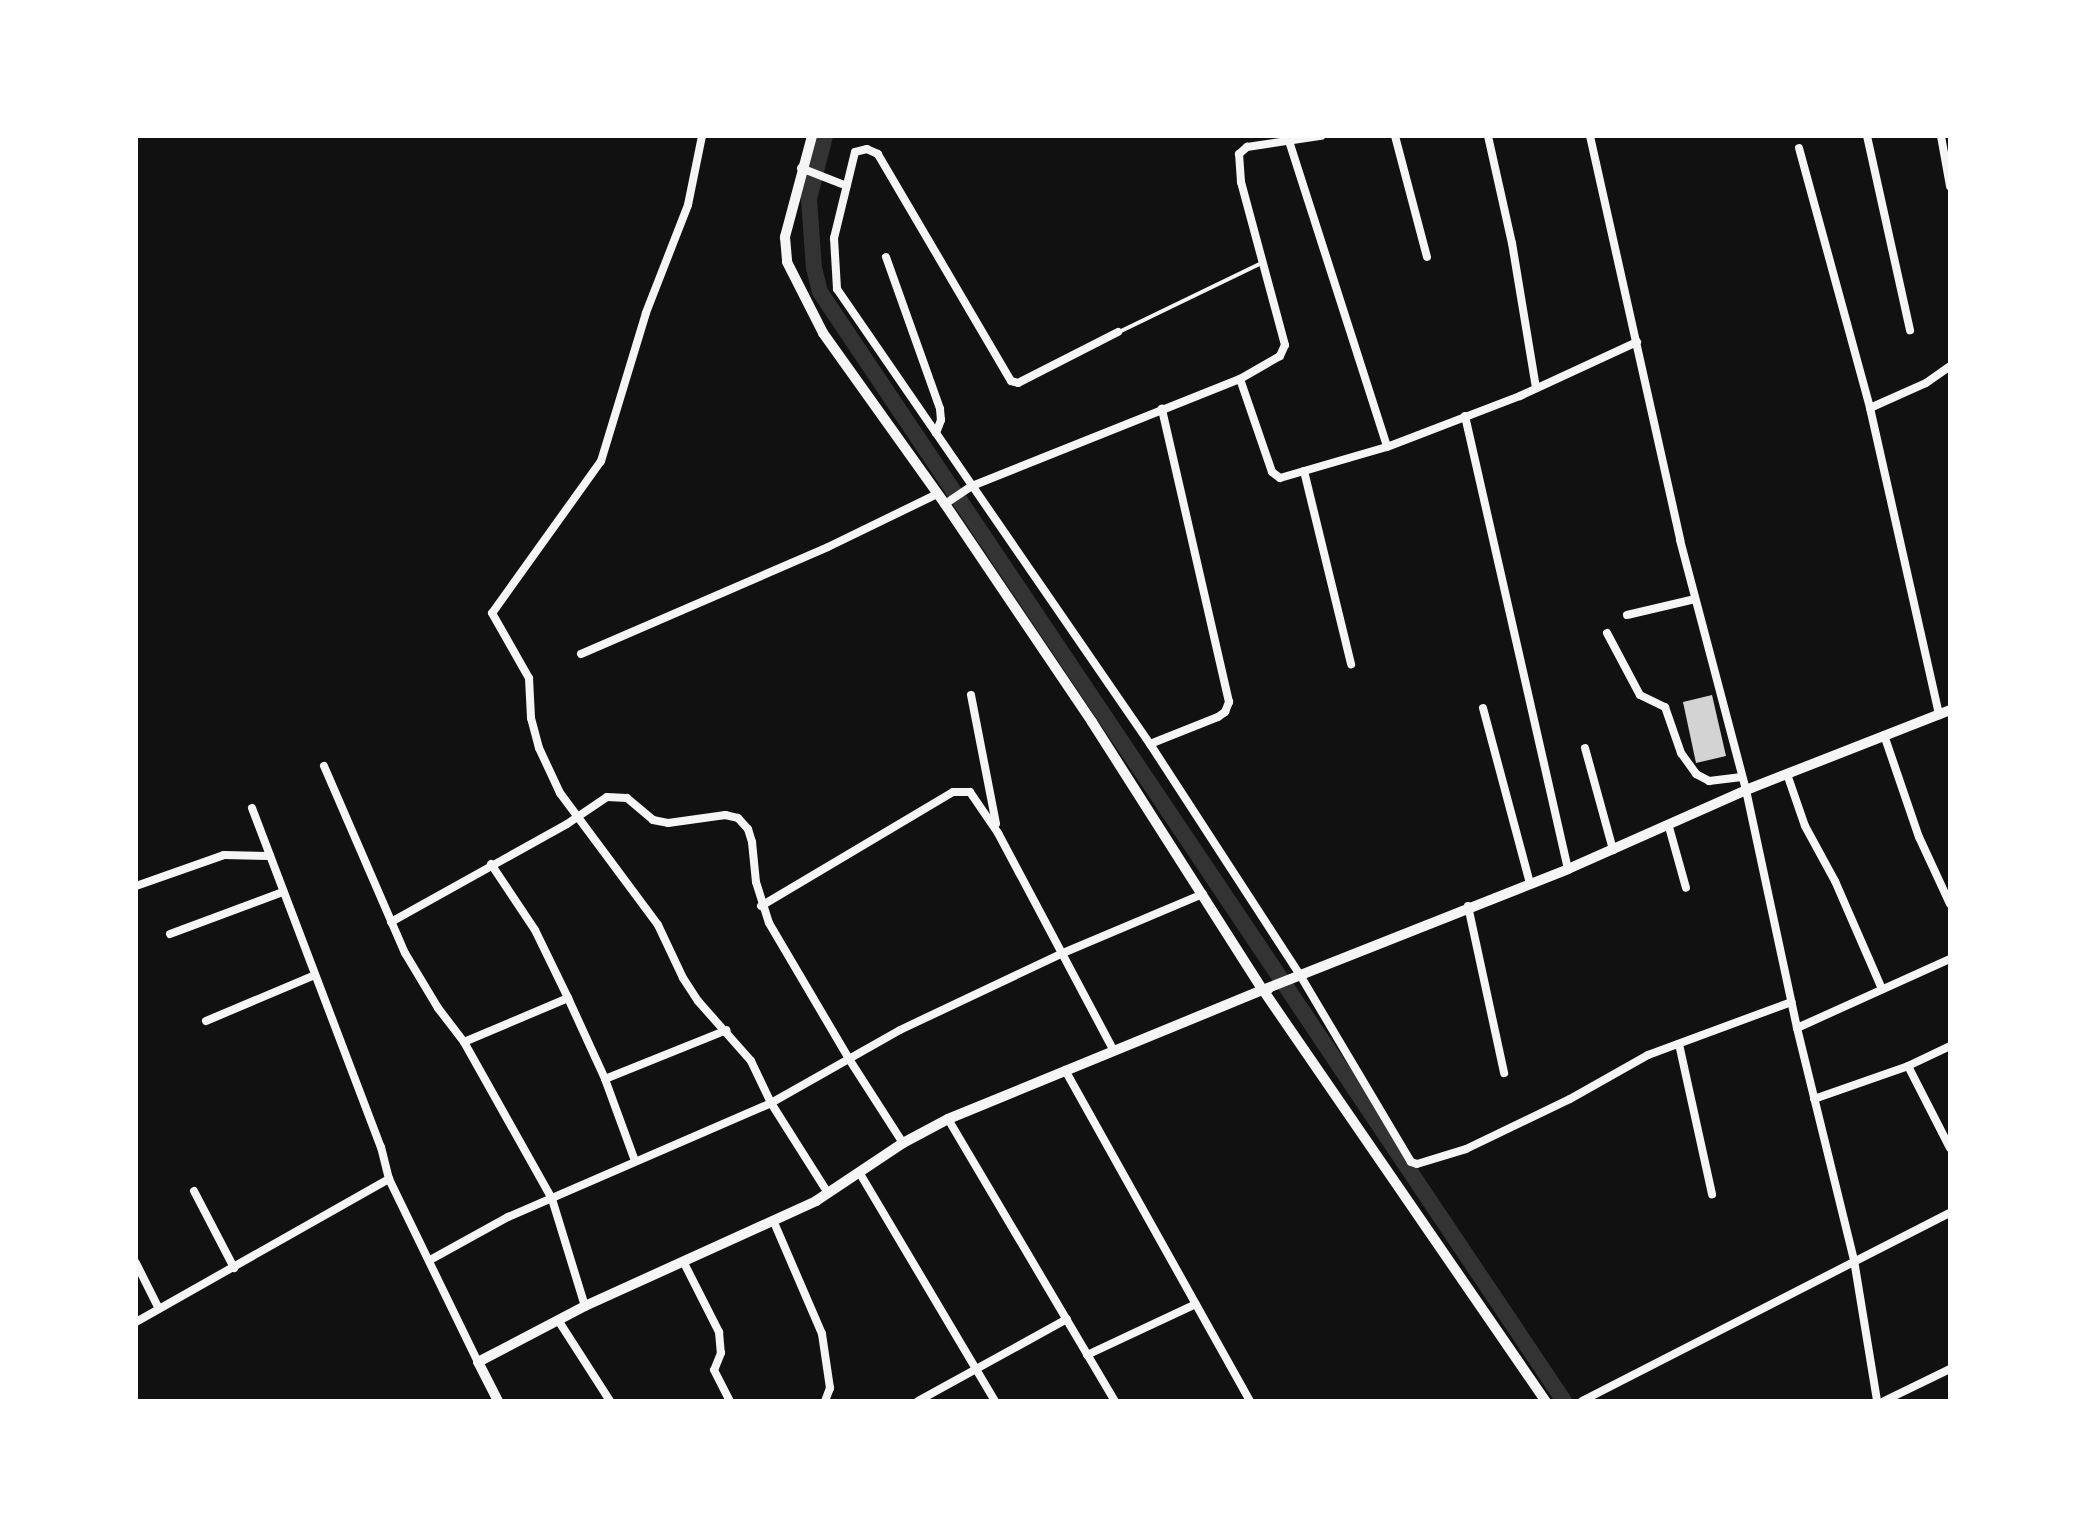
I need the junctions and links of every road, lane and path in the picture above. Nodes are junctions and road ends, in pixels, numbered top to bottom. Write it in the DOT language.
graph roads {
  1 [pos="702,136"];
  2 [pos="812,136"];
  3 [pos="1321,136"];
  4 [pos="1395,136"];
  5 [pos="1488,136"];
  6 [pos="1590,136"];
  7 [pos="1867,136"];
  8 [pos="1941,136"];
  9 [pos="1289,141"];
  10 [pos="1799,148"];
  11 [pos="804,169"];
  12 [pos="847,186"];
  13 [pos="1950,186"];
  14 [pos="886,257"];
  15 [pos="1427,257"];
  16 [pos="1264,262"];
  17 [pos="1910,330"];
  18 [pos="1118,332"];
  19 [pos="1637,342"];
  20 [pos="1950,366"];
  21 [pos="1240,379"];
  22 [pos="1536,388"];
  23 [pos="1870,408"];
  24 [pos="1162,409"];
  25 [pos="1465,416"];
  26 [pos="936,433"];
  27 [pos="1387,447"];
  28 [pos="1304,471"];
  29 [pos="970,488"];
  30 [pos="937,494"];
  31 [pos="947,503"];
  32 [pos="1695,599"];
  33 [pos="1627,615"];
  34 [pos="1607,633"];
  35 [pos="581,654"];
  36 [pos="1351,664"];
  37 [pos="971,695"];
  38 [pos="1483,708"];
  39 [pos="1950,710"];
  40 [pos="1939,715"];
  41 [pos="1884,735"];
  42 [pos="1150,744"];
  43 [pos="1585,748"];
  44 [pos="324,766"];
  45 [pos="1787,774"];
  46 [pos="1742,777"];
  47 [pos="1746,790"];
  48 [pos="252,808"];
  49 [pos="576,816"];
  50 [pos="1669,827"];
  51 [pos="998,833"];
  52 [pos="1613,850"];
  53 [pos="270,856"];
  54 [pos="491,864"];
  55 [pos="1568,869"];
  56 [pos="1530,884"];
  57 [pos="136,886"];
  58 [pos="1686,888"];
  59 [pos="283,892"];
  60 [pos="1203,894"];
  61 [pos="1950,904"];
  62 [pos="761,906"];
  63 [pos="1468,906"];
  64 [pos="391,922"];
  65 [pos="170,934"];
  66 [pos="1063,953"];
  67 [pos="1950,959"];
  68 [pos="315,975"];
  69 [pos="1298,975"];
  70 [pos="1265,989"];
  71 [pos="1882,989"];
  72 [pos="568,998"];
  73 [pos="1791,1002"];
  74 [pos="206,1021"];
  75 [pos="1797,1028"];
  76 [pos="727,1030"];
  77 [pos="464,1042"];
  78 [pos="1679,1044"];
  79 [pos="1950,1046"];
  80 [pos="1113,1049"];
  81 [pos="849,1059"];
  82 [pos="1908,1066"];
  83 [pos="1065,1070"];
  84 [pos="1504,1073"];
  85 [pos="605,1079"];
  86 [pos="1814,1099"];
  87 [pos="771,1103"];
  88 [pos="948,1119"];
  89 [pos="903,1143"];
  90 [pos="1950,1148"];
  91 [pos="635,1161"];
  92 [pos="859,1172"];
  93 [pos="389,1179"];
  94 [pos="194,1191"];
  95 [pos="828,1193"];
  96 [pos="1712,1194"];
  97 [pos="552,1199"];
  98 [pos="1950,1213"];
  99 [pos="773,1220"];
  100 [pos="430,1260"];
  101 [pos="1854,1260"];
  102 [pos="683,1261"];
  103 [pos="136,1263"];
  104 [pos="234,1268"];
  105 [pos="1196,1304"];
  106 [pos="585,1306"];
  107 [pos="159,1309"];
  108 [pos="1067,1319"];
  109 [pos="558,1320"];
  110 [pos="136,1322"];
  111 [pos="1087,1355"];
  112 [pos="478,1362"];
  113 [pos="979,1369"];
  114 [pos="1950,1369"];
  115 [pos="498,1401"];
  116 [pos="610,1401"];
  117 [pos="730,1401"];
  118 [pos="825,1401"];
  119 [pos="918,1401"];
  120 [pos="995,1401"];
  121 [pos="1115,1401"];
  122 [pos="1250,1401"];
  123 [pos="1546,1401"];
  124 [pos="1582,1401"];
  125 [pos="1877,1401"];
  126 [pos="1884,1401"];
  1 -- 49 [label="street"];
  2 -- 11 [label="street"];
  3 -- 9 [label="street"];
  4 -- 15 [label="street"];
  5 -- 22 [label="street"];
  6 -- 19 [label="street"];
  7 -- 17 [label="street"];
  8 -- 13 [label="street"];
  9 -- 16 [label="street"];
  9 -- 27 [label="street"];
  10 -- 23 [label="street"];
  11 -- 12 [label="street"];
  11 -- 30 [label="street"];
  12 -- 18 [label="street"];
  12 -- 26 [label="street"];
  14 -- 26 [label="street"];
  16 -- 18 [label="lane"];
  16 -- 21 [label="street"];
  19 -- 22 [label="street"];
  19 -- 32 [label="street"];
  20 -- 23 [label="street"];
  21 -- 24 [label="street"];
  21 -- 28 [label="street"];
  22 -- 25 [label="street"];
  23 -- 40 [label="street"];
  24 -- 29 [label="street"];
  24 -- 42 [label="street"];
  25 -- 27 [label="street"];
  25 -- 55 [label="street"];
  26 -- 29 [label="street"];
  27 -- 28 [label="street"];
  28 -- 36 [label="street"];
  29 -- 31 [label="street"];
  29 -- 42 [label="street"];
  30 -- 31 [label="street"];
  30 -- 35 [label="street"];
  31 -- 60 [label="street"];
  32 -- 33 [label="street"];
  32 -- 46 [label="street"];
  34 -- 46 [label="street"];
  37 -- 51 [label="street"];
  38 -- 56 [label="street"];
  39 -- 40 [label="street"];
  40 -- 41 [label="street"];
  41 -- 45 [label="street"];
  41 -- 61 [label="street"];
  42 -- 69 [label="street"];
  43 -- 52 [label="street"];
  44 -- 64 [label="street"];
  45 -- 47 [label="street"];
  45 -- 71 [label="street"];
  46 -- 47 [label="street"];
  47 -- 50 [label="street"];
  47 -- 73 [label="street"];
  48 -- 53 [label="street"];
  49 -- 54 [label="street"];
  49 -- 62 [label="street"];
  49 -- 76 [label="street"];
  50 -- 52 [label="street"];
  50 -- 58 [label="street"];
  51 -- 62 [label="street"];
  51 -- 66 [label="street"];
  52 -- 55 [label="street"];
  53 -- 57 [label="street"];
  53 -- 59 [label="street"];
  54 -- 64 [label="street"];
  54 -- 72 [label="street"];
  55 -- 56 [label="street"];
  56 -- 63 [label="street"];
  59 -- 65 [label="street"];
  59 -- 68 [label="street"];
  60 -- 66 [label="street"];
  60 -- 70 [label="street"];
  62 -- 81 [label="street"];
  63 -- 69 [label="street"];
  63 -- 84 [label="street"];
  64 -- 77 [label="street"];
  66 -- 80 [label="street"];
  66 -- 81 [label="street"];
  67 -- 71 [label="street"];
  68 -- 74 [label="street"];
  68 -- 93 [label="street"];
  69 -- 70 [label="street"];
  69 -- 78 [label="street"];
  70 -- 80 [label="street"];
  70 -- 123 [label="street"];
  71 -- 75 [label="street"];
  72 -- 77 [label="street"];
  72 -- 85 [label="street"];
  73 -- 75 [label="street"];
  73 -- 78 [label="street"];
  75 -- 86 [label="street"];
  76 -- 85 [label="street"];
  76 -- 87 [label="street"];
  77 -- 97 [label="street"];
  78 -- 96 [label="street"];
  79 -- 82 [label="street"];
  80 -- 83 [label="street"];
  81 -- 87 [label="street"];
  81 -- 89 [label="street"];
  82 -- 86 [label="street"];
  82 -- 90 [label="street"];
  83 -- 88 [label="street"];
  83 -- 105 [label="street"];
  85 -- 91 [label="street"];
  86 -- 101 [label="street"];
  87 -- 91 [label="street"];
  87 -- 95 [label="street"];
  88 -- 89 [label="street"];
  88 -- 108 [label="street"];
  89 -- 92 [label="street"];
  91 -- 97 [label="street"];
  92 -- 95 [label="street"];
  92 -- 113 [label="street"];
  93 -- 100 [label="street"];
  93 -- 104 [label="street"];
  94 -- 104 [label="street"];
  95 -- 99 [label="street"];
  97 -- 100 [label="street"];
  97 -- 106 [label="street"];
  98 -- 101 [label="street"];
  99 -- 102 [label="street"];
  99 -- 118 [label="street"];
  100 -- 112 [label="street"];
  101 -- 124 [label="street"];
  101 -- 125 [label="street"];
  102 -- 106 [label="street"];
  102 -- 117 [label="street"];
  103 -- 107 [label="street"];
  104 -- 107 [label="street"];
  105 -- 111 [label="street"];
  105 -- 122 [label="street"];
  106 -- 109 [label="street"];
  107 -- 110 [label="street"];
  108 -- 111 [label="street"];
  108 -- 113 [label="street"];
  109 -- 112 [label="street"];
  109 -- 116 [label="street"];
  111 -- 121 [label="street"];
  112 -- 115 [label="street"];
  113 -- 119 [label="street"];
  113 -- 120 [label="street"];
  114 -- 126 [label="street"];
}
